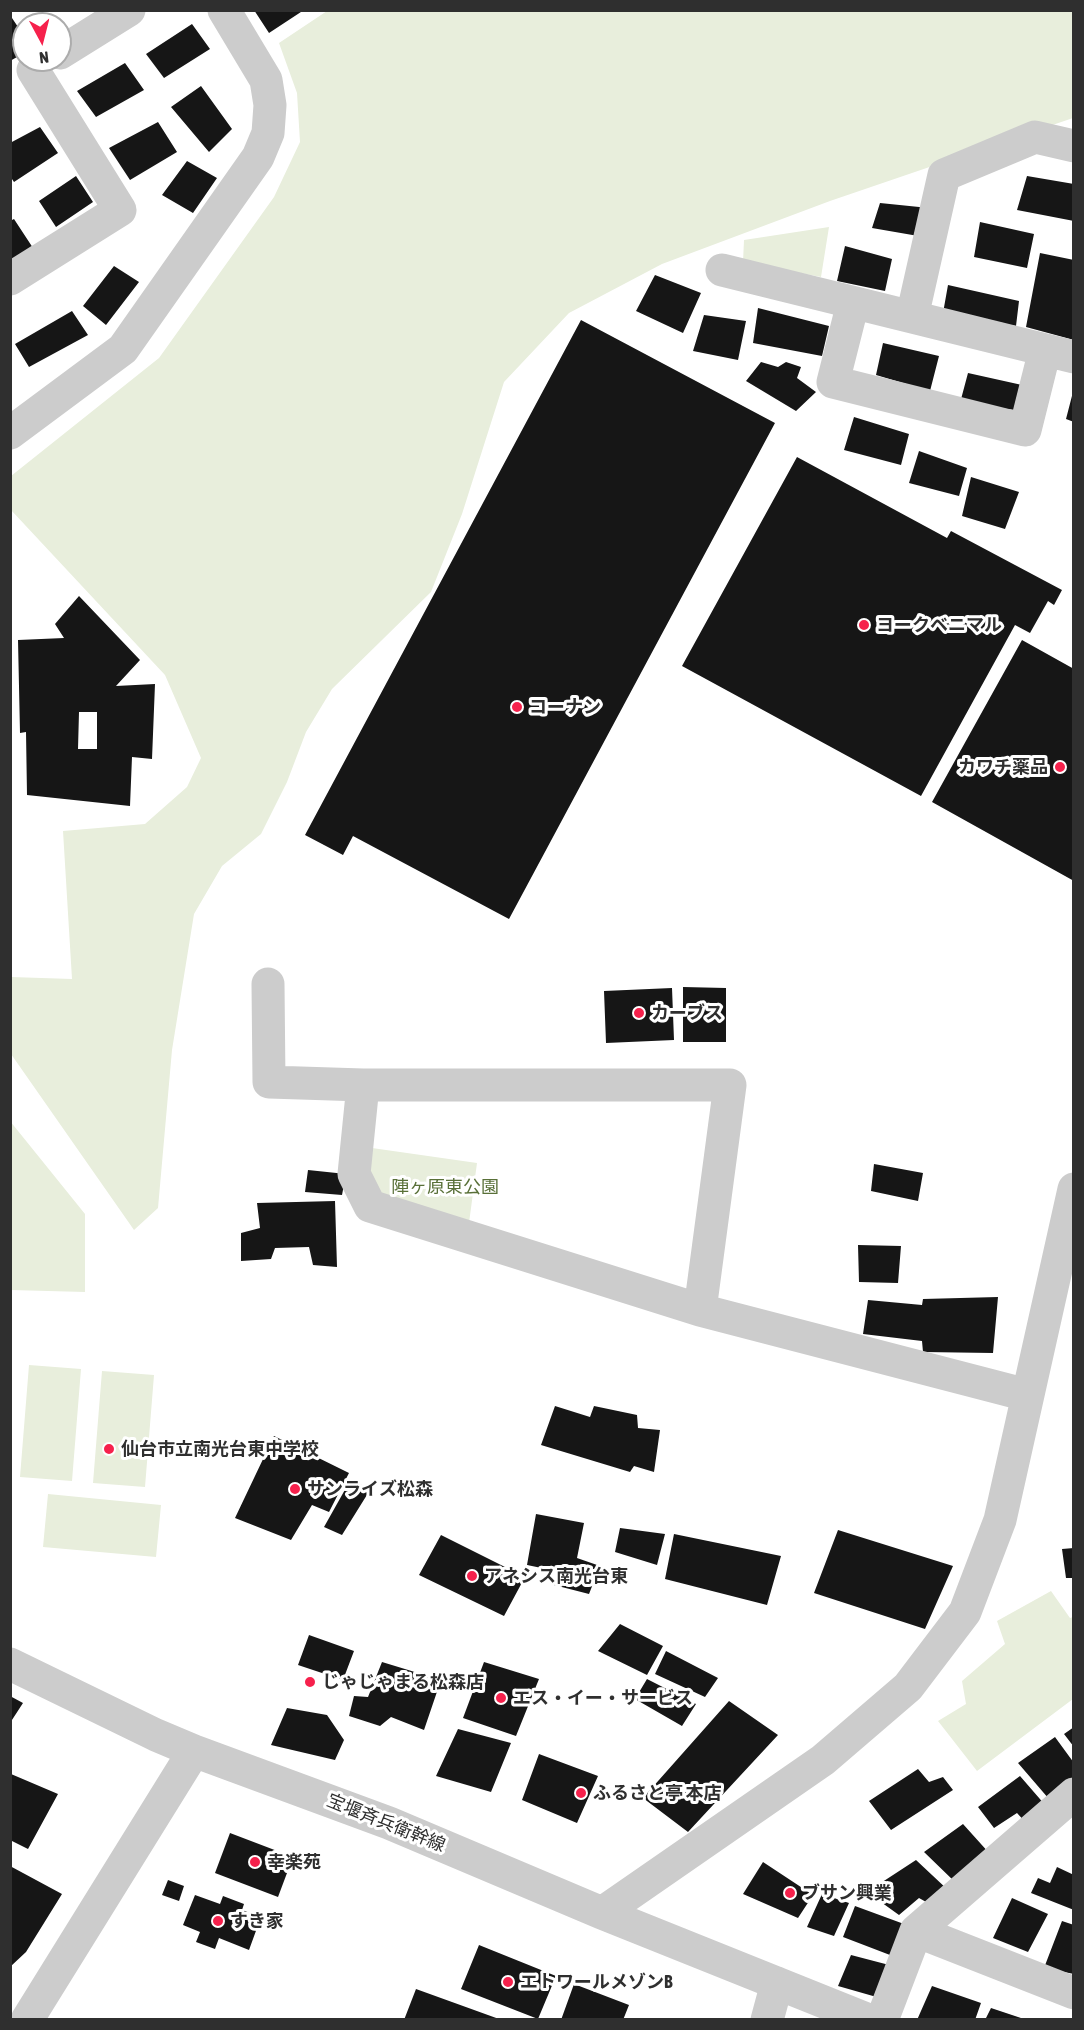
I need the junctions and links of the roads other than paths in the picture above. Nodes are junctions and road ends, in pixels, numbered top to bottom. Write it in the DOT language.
graph roads {
  1 [pos="129,10"];
  2 [pos="224,10"];
  3 [pos="72,46"];
  4 [pos="32,72"];
  5 [pos="1074,146"];
  6 [pos="722,270"];
  7 [pos="10,279"];
  8 [pos="853,303"];
  9 [pos="912,317"];
  10 [pos="1059,353"];
  11 [pos="10,433"];
  12 [pos="268,984"];
  13 [pos="363,1085"];
  14 [pos="1074,1189"];
  15 [pos="700,1310"];
  16 [pos="1027,1395"];
  17 [pos="10,1664"];
  18 [pos="194,1751"];
  19 [pos="1068,1807"];
  20 [pos="602,1913"];
  21 [pos="916,1931"];
  22 [pos="777,1983"];
  23 [pos="1074,1993"];
  24 [pos="27,2019"];
  25 [pos="767,2019"];
  26 [pos="869,2019"];
  27 [pos="882,2019"];
  1 -- 3 [label="street"];
  2 -- 11 [label="street"];
  4 -- 7 [label="street"];
  5 -- 9 [label="street"];
  6 -- 8 [label="street"];
  8 -- 9 [label="street"];
  8 -- 10 [label="street"];
  9 -- 10 [label="street"];
  12 -- 13 [label="street"];
  13 -- 15 [label="street"];
  13 -- 15 [label="street"];
  14 -- 16 [label="street"];
  15 -- 16 [label="street"];
  16 -- 20 [label="street"];
  17 -- 18 [label="street, 宝堰斉兵衛幹線"];
  18 -- 20 [label="street, 宝堰斉兵衛幹線"];
  18 -- 24 [label="street"];
  19 -- 21 [label="street"];
  20 -- 22 [label="street, 宝堰斉兵衛幹線"];
  21 -- 23 [label="street"];
  21 -- 27 [label="street"];
  22 -- 25 [label="street"];
  22 -- 26 [label="street, 宝堰斉兵衛幹線"];
}
